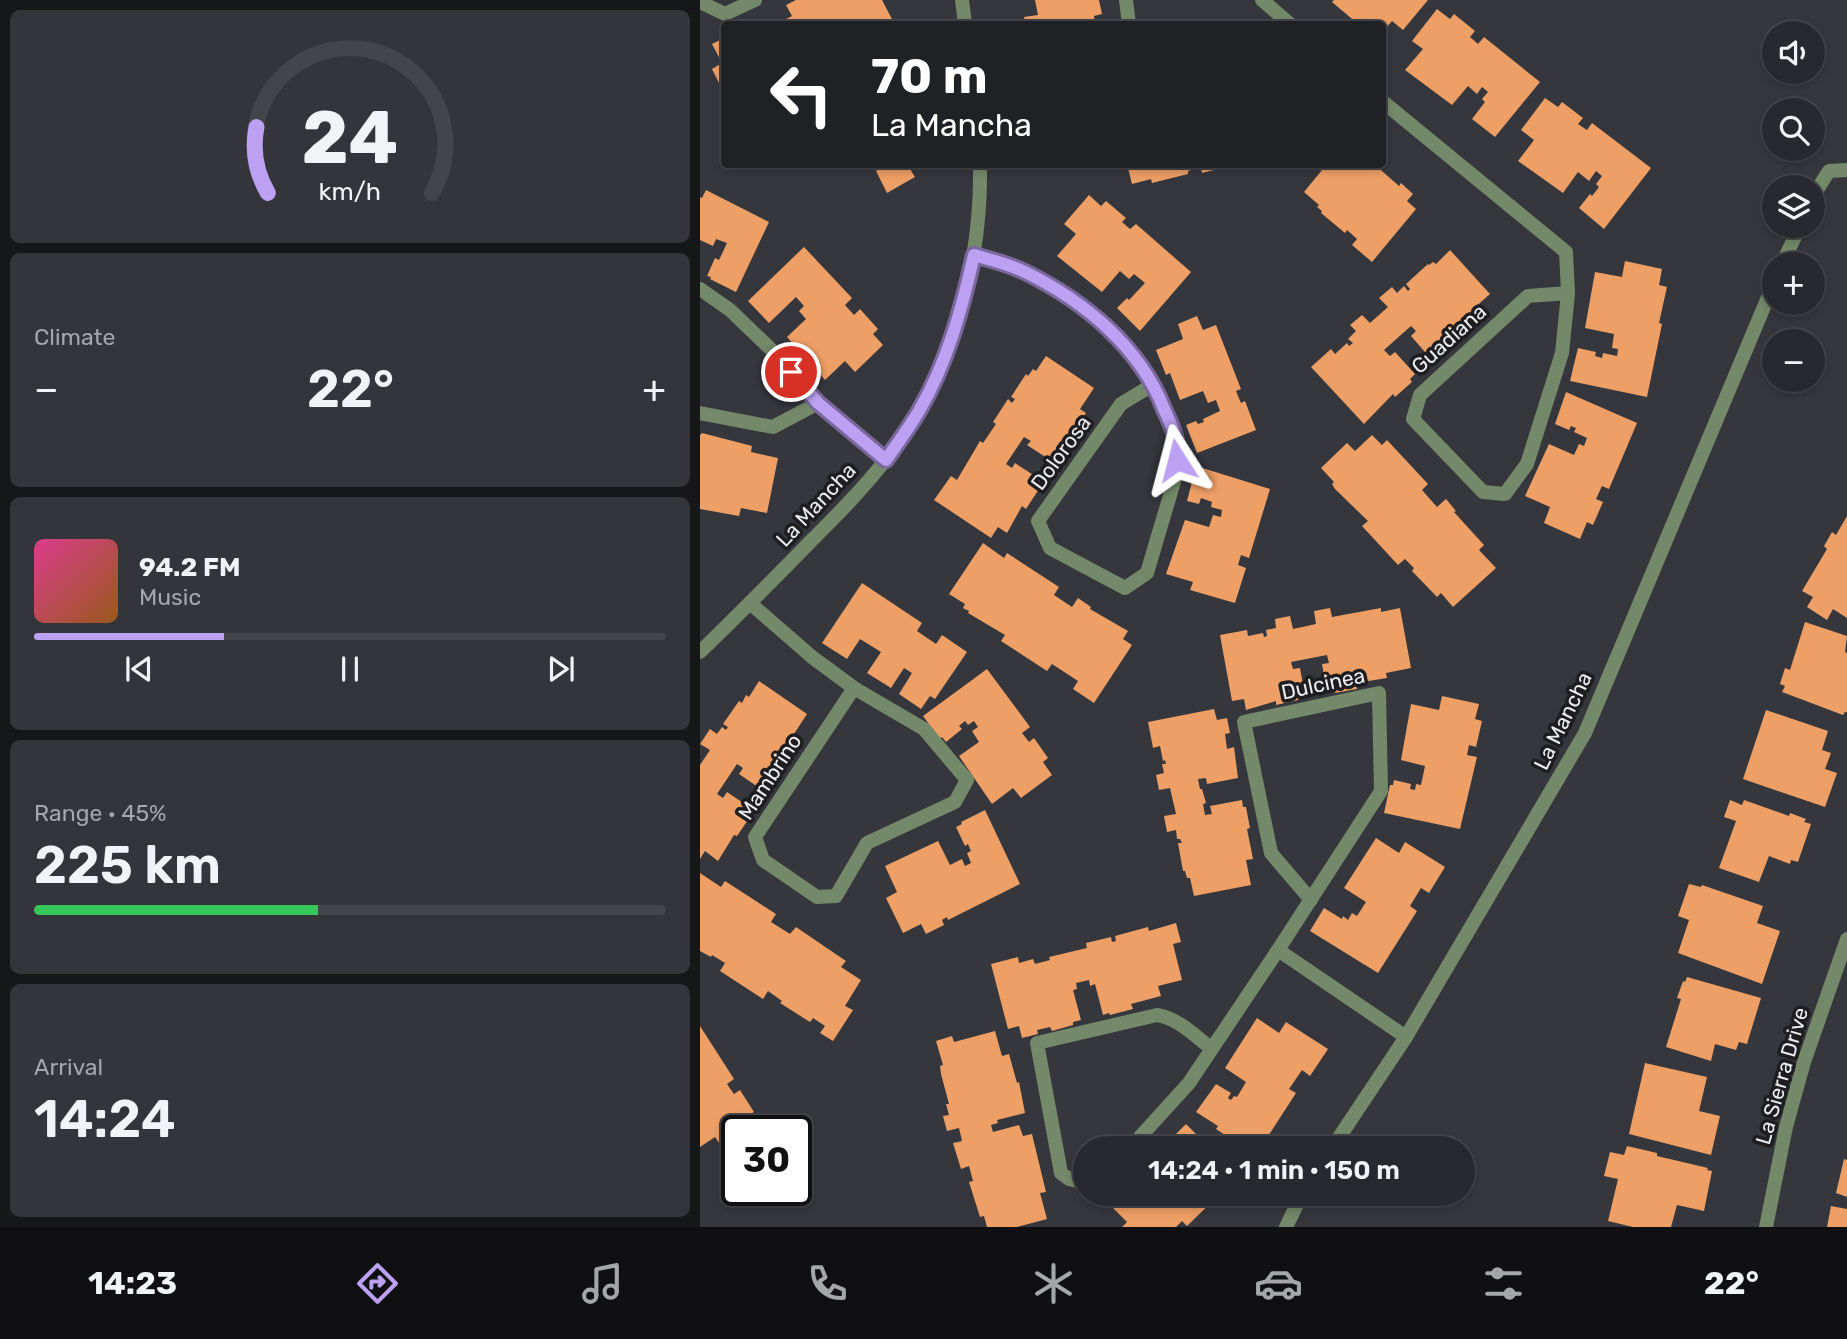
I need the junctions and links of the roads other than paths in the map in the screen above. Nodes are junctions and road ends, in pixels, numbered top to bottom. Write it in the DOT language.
graph roads {
  1 [pos="701,0"];
  2 [pos="755,0"];
  3 [pos="962,0"];
  4 [pos="1126,0"];
  5 [pos="1262,0"];
  6 [pos="965,21"];
  7 [pos="1129,21"];
  8 [pos="1286,21"];
  9 [pos="1386,104"];
  10 [pos="980,168"];
  11 [pos="1847,170"];
  12 [pos="1825,177"];
  13 [pos="974,255"];
  14 [pos="700,289"];
  15 [pos="1568,293"];
  16 [pos="1762,311"];
  17 [pos="1154,384"];
  18 [pos="818,403"];
  19 [pos="700,413"];
  20 [pos="886,460"];
  21 [pos="750,603"];
  22 [pos="700,652"];
  23 [pos="854,688"];
  24 [pos="1311,900"];
  25 [pos="1847,939"];
  26 [pos="1278,950"];
  27 [pos="1406,1037"];
  28 [pos="1212,1049"];
  29 [pos="1141,1136"];
  30 [pos="1340,1136"];
  31 [pos="1073,1180"];
  32 [pos="1296,1206"];
  33 [pos="1286,1227"];
  34 [pos="1766,1227"];
  1 -- 2 [label="street"];
  3 -- 6 [label="street"];
  4 -- 7 [label="street"];
  5 -- 8 [label="street"];
  9 -- 15 [label="street, Guadiana"];
  10 -- 13 [label="street, La Mancha"];
  11 -- 12 [label="street"];
  13 -- 17 [label="street, Dolorosa"];
  13 -- 20 [label="street, La Mancha"];
  14 -- 18 [label="street"];
  15 -- 15 [label="street, Guadiana"];
  16 -- 27 [label="street, La Mancha"];
  17 -- 17 [label="street, Dolorosa"];
  18 -- 19 [label="street"];
  18 -- 20 [label="street"];
  20 -- 21 [label="street, La Mancha"];
  21 -- 22 [label="street, La Mancha"];
  21 -- 23 [label="street, Mambrino"];
  23 -- 23 [label="street, Mambrino"];
  24 -- 24 [label="street, Dulcinea"];
  24 -- 26 [label="street, Dulcinea"];
  25 -- 34 [label="street, La Sierra Drive"];
  26 -- 27 [label="street"];
  26 -- 28 [label="street, Dulcinea"];
  27 -- 30 [label="street, La Mancha"];
  28 -- 29 [label="street, Dulcinea"];
  28 -- 31 [label="street"];
  32 -- 33 [label="street"];
}
